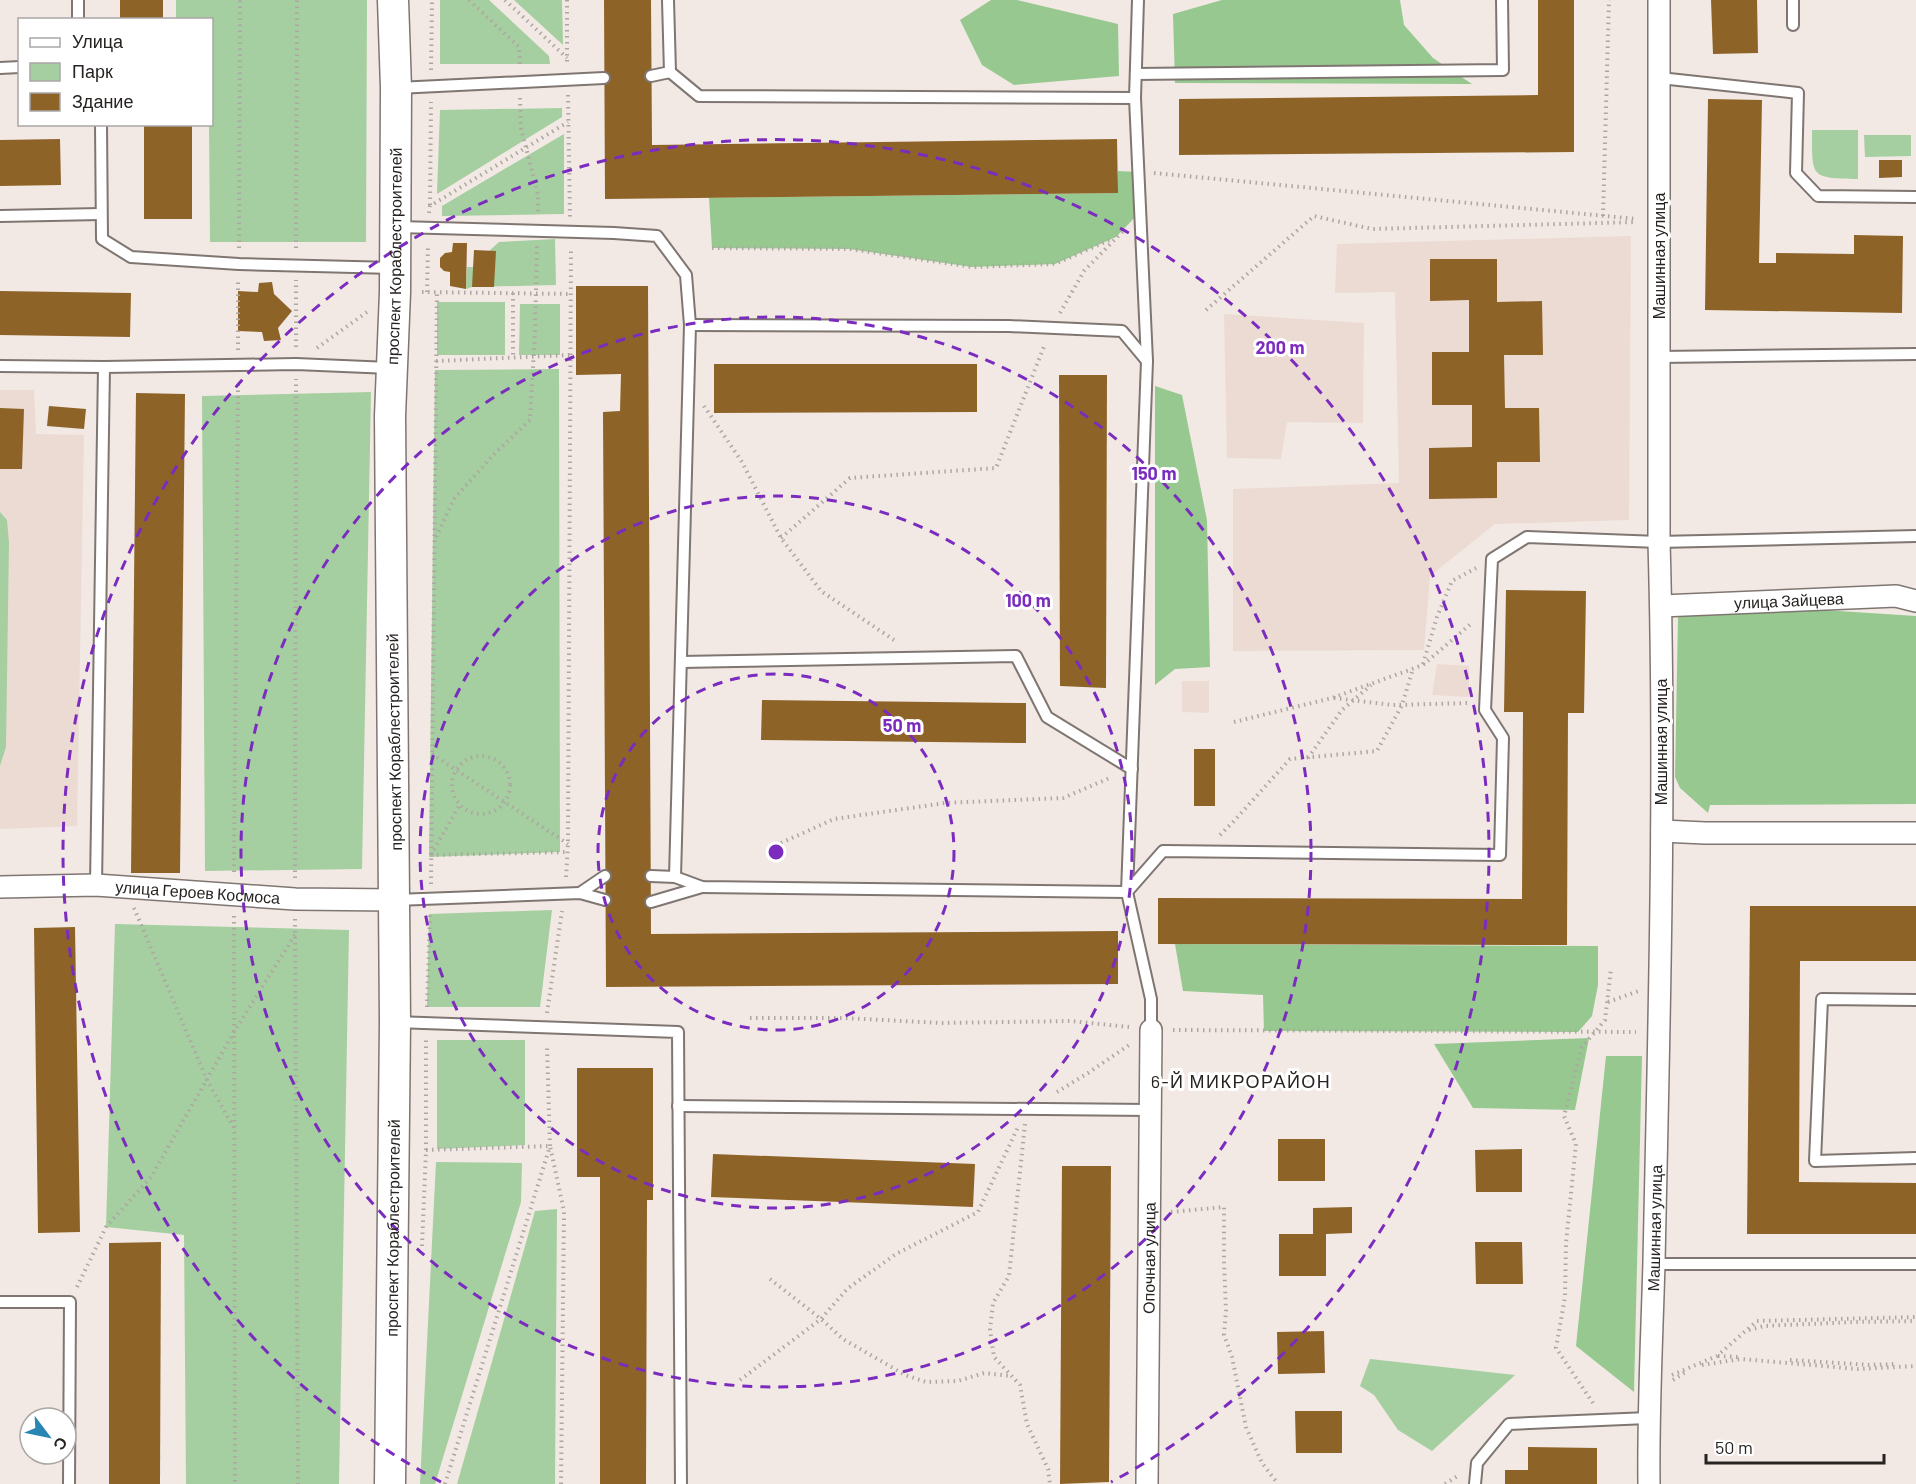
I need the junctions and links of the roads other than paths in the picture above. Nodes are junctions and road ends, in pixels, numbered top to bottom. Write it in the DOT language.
graph roads {
  1 [pos="78,0"];
  2 [pos="393,0"];
  3 [pos="668,0"];
  4 [pos="1138,0"];
  5 [pos="1502,0"];
  6 [pos="1659,0"];
  7 [pos="1793,0"];
  8 [pos="78,18"];
  9 [pos="1793,25"];
  10 [pos="0,68"];
  11 [pos="18,68"];
  12 [pos="670,72"];
  13 [pos="1136,74"];
  14 [pos="651,76"];
  15 [pos="604,78"];
  16 [pos="1660,78"];
  17 [pos="396,88"];
  18 [pos="1136,98"];
  19 [pos="101,126"];
  20 [pos="1916,197"];
  21 [pos="101,214"];
  22 [pos="0,216"];
  23 [pos="395,226"];
  24 [pos="395,280"];
  25 [pos="690,325"];
  26 [pos="1916,354"];
  27 [pos="1659,357"];
  28 [pos="1147,361"];
  29 [pos="0,366"];
  30 [pos="104,367"];
  31 [pos="391,368"];
  32 [pos="1916,536"];
  33 [pos="1659,542"];
  34 [pos="1916,602"];
  35 [pos="1661,606"];
  36 [pos="681,662"];
  37 [pos="1132,769"];
  38 [pos="1662,831"];
  39 [pos="1916,833"];
  40 [pos="605,876"];
  41 [pos="651,876"];
  42 [pos="675,877"];
  43 [pos="96,885"];
  44 [pos="0,887"];
  45 [pos="702,887"];
  46 [pos="1127,892"];
  47 [pos="580,893"];
  48 [pos="395,900"];
  49 [pos="605,900"];
  50 [pos="651,902"];
  51 [pos="1916,1000"];
  52 [pos="395,1022"];
  53 [pos="1151,1030"];
  54 [pos="678,1106"];
  55 [pos="1150,1110"];
  56 [pos="1916,1158"];
  57 [pos="1654,1264"];
  58 [pos="1916,1264"];
  59 [pos="0,1302"];
  60 [pos="1648,1418"];
  61 [pos="69,1484"];
  62 [pos="390,1484"];
  63 [pos="681,1484"];
  64 [pos="1147,1484"];
  65 [pos="1475,1484"];
  66 [pos="1649,1484"];
  1 -- 8 [label="lane"];
  2 -- 17 [label="street, проспект Кораблестроителей"];
  3 -- 12 [label="lane"];
  4 -- 13 [label="lane"];
  5 -- 13 [label="lane"];
  6 -- 16 [label="street, Машинная улица"];
  7 -- 9 [label="lane"];
  10 -- 11 [label="lane"];
  12 -- 14 [label="lane"];
  12 -- 18 [label="lane"];
  13 -- 18 [label="lane"];
  15 -- 17 [label="lane"];
  16 -- 20 [label="lane"];
  16 -- 27 [label="street, Машинная улица"];
  17 -- 23 [label="street, проспект Кораблестроителей"];
  18 -- 28 [label="lane"];
  19 -- 21 [label="lane"];
  21 -- 22 [label="lane"];
  21 -- 24 [label="lane"];
  23 -- 24 [label="street, проспект Кораблестроителей"];
  23 -- 25 [label="lane"];
  24 -- 31 [label="street, проспект Кораблестроителей"];
  25 -- 28 [label="lane"];
  25 -- 36 [label="lane"];
  26 -- 27 [label="lane"];
  27 -- 33 [label="street, Машинная улица"];
  28 -- 37 [label="lane"];
  29 -- 30 [label="lane"];
  30 -- 31 [label="lane"];
  30 -- 43 [label="lane"];
  31 -- 48 [label="street, проспект Кораблестроителей"];
  32 -- 33 [label="lane"];
  33 -- 35 [label="street, Машинная улица"];
  33 -- 46 [label="lane"];
  34 -- 35 [label="street, улица Зайцева"];
  35 -- 38 [label="street, Машинная улица"];
  36 -- 37 [label="lane"];
  36 -- 42 [label="lane"];
  37 -- 46 [label="lane"];
  38 -- 39 [label="street"];
  38 -- 57 [label="street, Машинная улица"];
  40 -- 47 [label="lane"];
  41 -- 42 [label="lane"];
  42 -- 45 [label="lane"];
  43 -- 44 [label="street, улица Героев Космоса"];
  43 -- 48 [label="street, улица Героев Космоса"];
  45 -- 46 [label="lane"];
  45 -- 50 [label="lane"];
  46 -- 53 [label="lane"];
  47 -- 48 [label="lane"];
  47 -- 49 [label="lane"];
  48 -- 52 [label="street, проспект Кораблестроителей"];
  51 -- 56 [label="lane"];
  52 -- 54 [label="lane"];
  52 -- 62 [label="street, проспект Кораблестроителей"];
  53 -- 55 [label="street, Опочная улица"];
  54 -- 55 [label="lane"];
  54 -- 63 [label="lane"];
  55 -- 64 [label="street, Опочная улица"];
  57 -- 58 [label="lane"];
  57 -- 60 [label="street, Машинная улица"];
  59 -- 61 [label="lane"];
  60 -- 65 [label="lane"];
  60 -- 66 [label="street, Машинная улица"];
}
